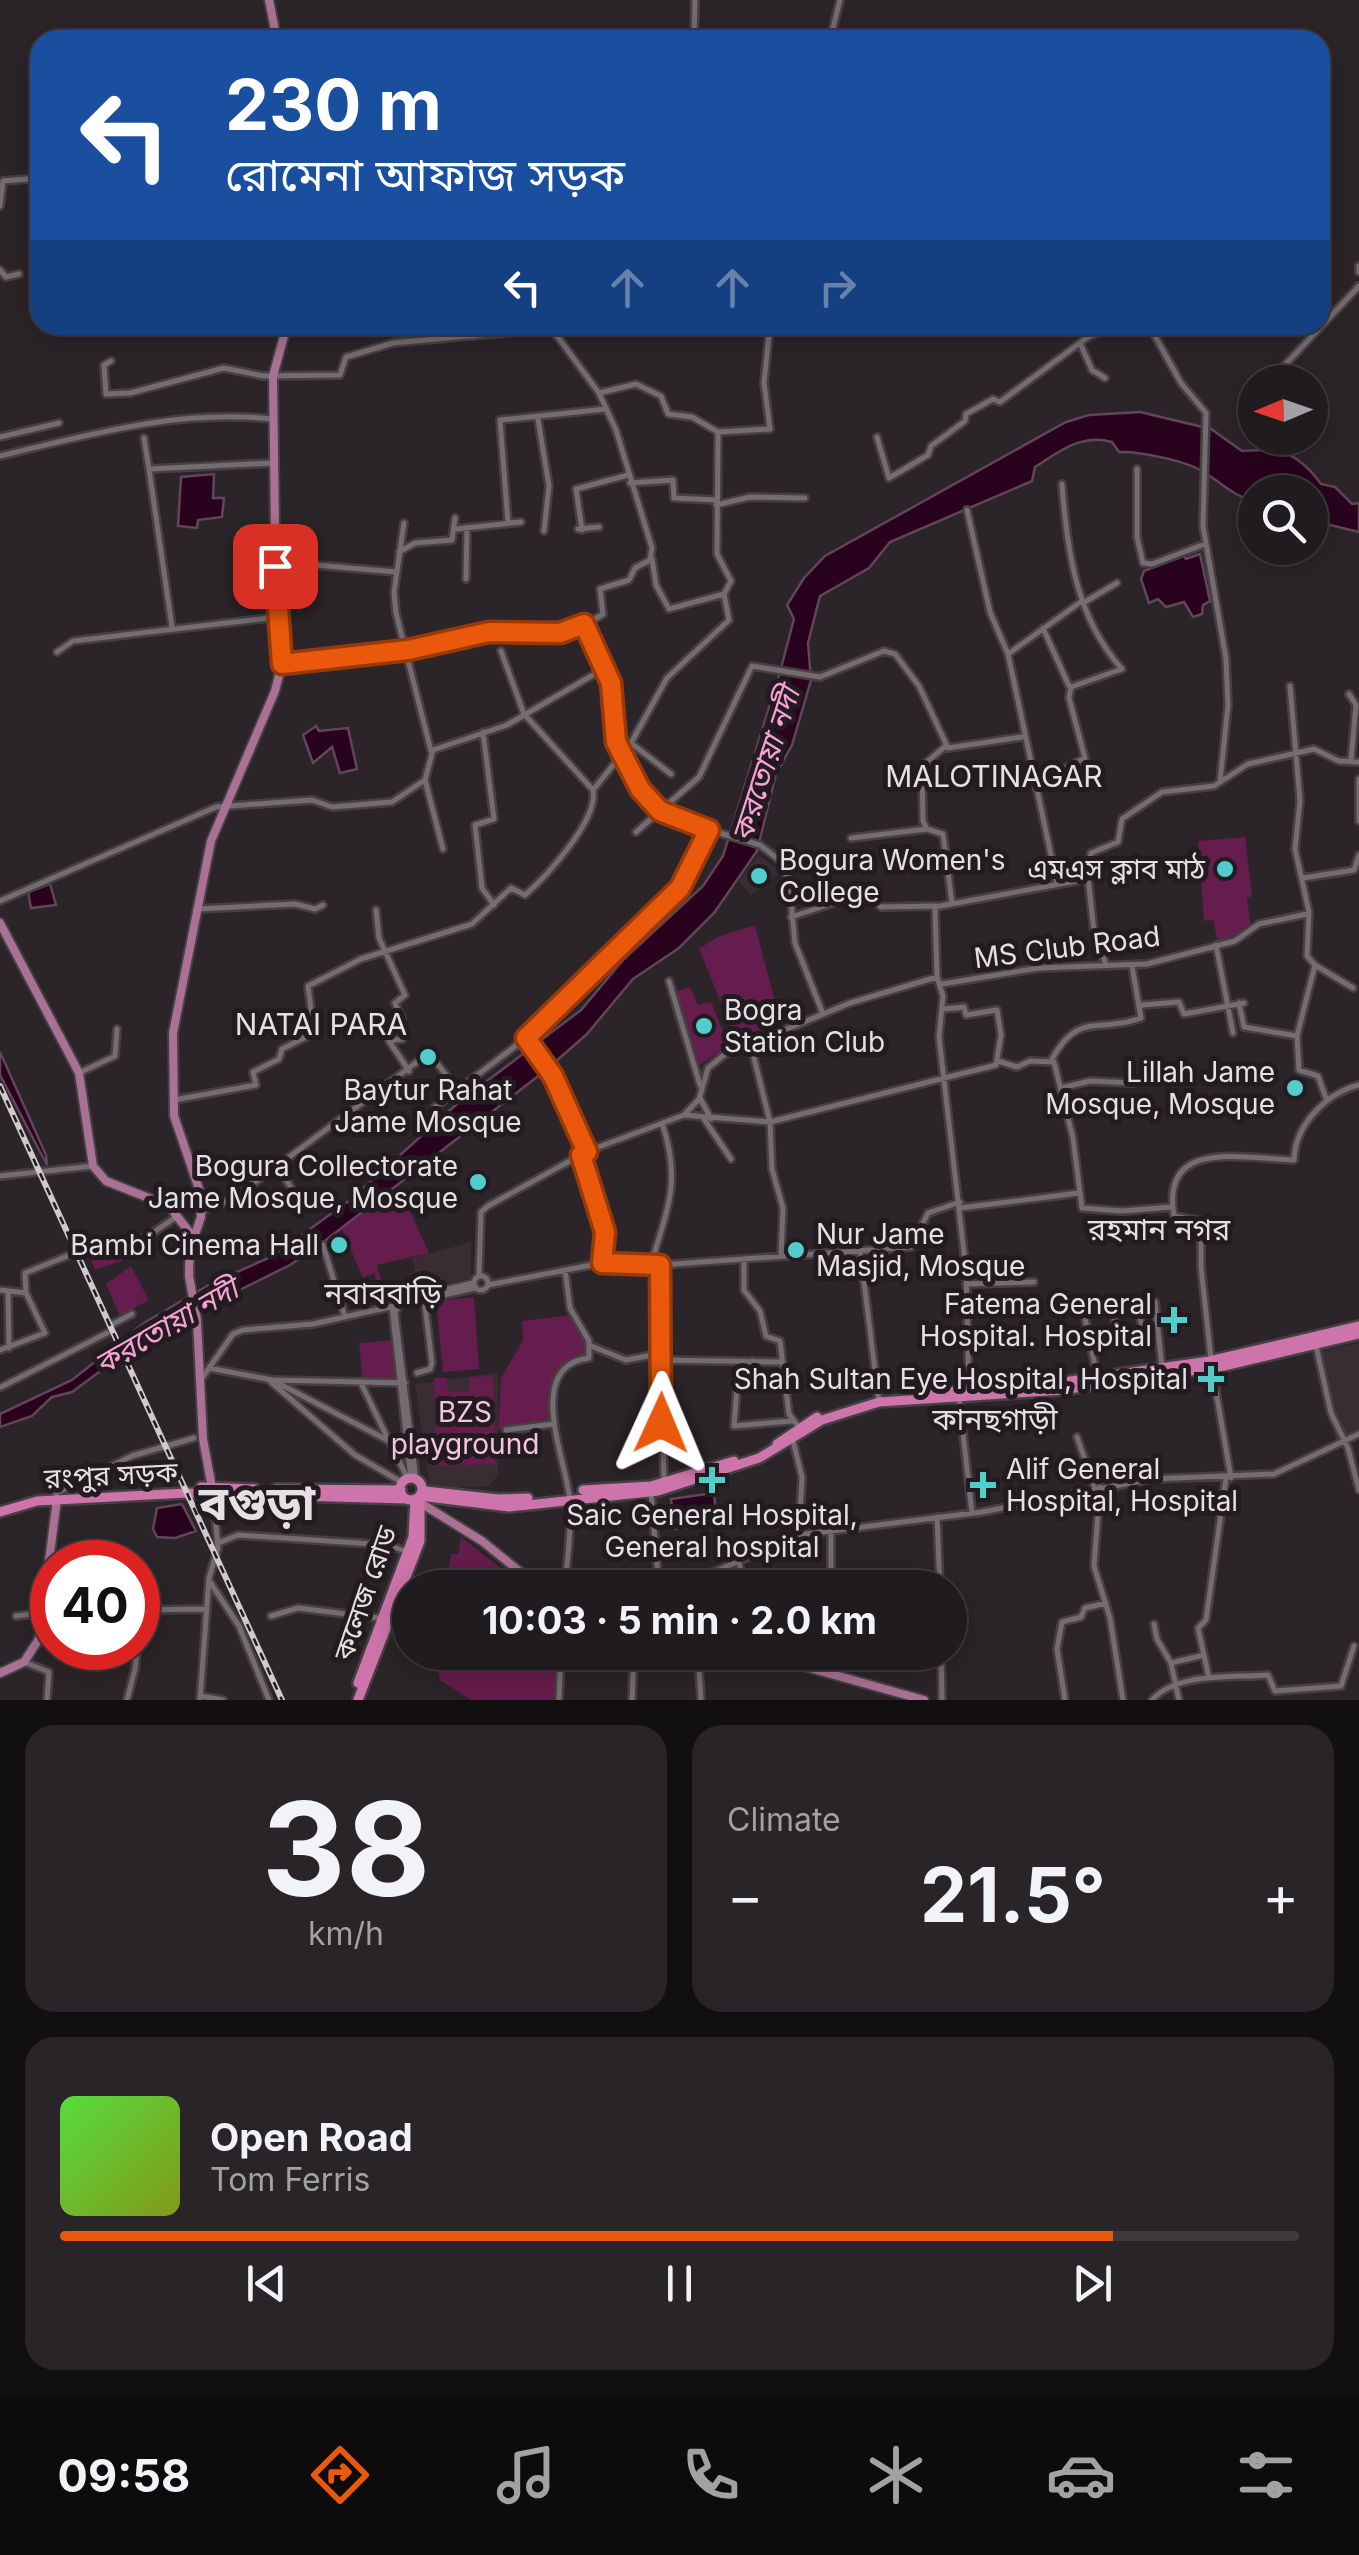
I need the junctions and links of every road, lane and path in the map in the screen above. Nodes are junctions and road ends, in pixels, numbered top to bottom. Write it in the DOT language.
graph roads {
  1 [pos="269,0"];
  2 [pos="695,0"];
  3 [pos="840,0"];
  4 [pos="275,30"];
  5 [pos="694,30"];
  6 [pos="832,30"];
  7 [pos="30,179"];
  8 [pos="0,206"];
  9 [pos="0,270"];
  10 [pos="18,274"];
  11 [pos="1359,286"];
  12 [pos="1330,317"];
  13 [pos="285,335"];
  14 [pos="479,335"];
  15 [pos="556,335"];
  16 [pos="769,335"];
  17 [pos="1084,335"];
  18 [pos="1092,335"];
  19 [pos="1155,335"];
  20 [pos="1313,335"];
  21 [pos="474,336"];
  22 [pos="1086,338"];
  23 [pos="1080,344"];
  24 [pos="111,360"];
  25 [pos="1285,365"];
  26 [pos="274,376"];
  27 [pos="1104,378"];
  28 [pos="599,393"];
  29 [pos="606,409"];
  30 [pos="274,419"];
  31 [pos="538,419"];
  32 [pos="59,423"];
  33 [pos="718,432"];
  34 [pos="878,436"];
  35 [pos="0,438"];
  36 [pos="144,438"];
  37 [pos="0,456"];
  38 [pos="274,464"];
  39 [pos="1137,469"];
  40 [pos="150,470"];
  41 [pos="628,475"];
  42 [pos="630,484"];
  43 [pos="1062,484"];
  44 [pos="805,498"];
  45 [pos="716,503"];
  46 [pos="966,510"];
  47 [pos="454,518"];
  48 [pos="404,523"];
  49 [pos="599,527"];
  50 [pos="456,528"];
  51 [pos="467,528"];
  52 [pos="544,531"];
  53 [pos="1205,544"];
  54 [pos="399,552"];
  55 [pos="652,556"];
  56 [pos="304,564"];
  57 [pos="396,572"];
  58 [pos="466,579"];
  59 [pos="1117,583"];
  60 [pos="724,594"];
  61 [pos="1082,602"];
  62 [pos="277,617"];
  63 [pos="584,624"];
  64 [pos="172,627"];
  65 [pos="1043,628"];
  66 [pos="408,650"];
  67 [pos="502,651"];
  68 [pos="58,652"];
  69 [pos="1008,654"];
  70 [pos="282,664"];
  71 [pos="605,668"];
  72 [pos="1290,686"];
  73 [pos="1070,689"];
  74 [pos="1349,694"];
  75 [pos="524,714"];
  76 [pos="482,732"];
  77 [pos="1022,737"];
  78 [pos="631,744"];
  79 [pos="947,745"];
  80 [pos="621,752"];
  81 [pos="432,754"];
  82 [pos="1296,755"];
  83 [pos="1355,762"];
  84 [pos="671,774"];
  85 [pos="1359,778"];
  86 [pos="426,780"];
  87 [pos="1038,782"];
  88 [pos="1220,782"];
  89 [pos="593,790"];
  90 [pos="226,806"];
  91 [pos="660,811"];
  92 [pos="1359,821"];
  93 [pos="928,829"];
  94 [pos="709,830"];
  95 [pos="636,832"];
  96 [pos="851,838"];
  97 [pos="443,850"];
  98 [pos="1359,855"];
  99 [pos="1088,878"];
  100 [pos="1303,878"];
  101 [pos="1057,883"];
  102 [pos="0,901"];
  103 [pos="952,903"];
  104 [pos="323,905"];
  105 [pos="494,905"];
  106 [pos="936,906"];
  107 [pos="195,909"];
  108 [pos="376,910"];
  109 [pos="1309,912"];
  110 [pos="791,916"];
  111 [pos="0,923"];
  112 [pos="1216,945"];
  113 [pos="386,952"];
  114 [pos="1106,965"];
  115 [pos="1315,965"];
  116 [pos="1132,966"];
  117 [pos="937,977"];
  118 [pos="669,981"];
  119 [pos="942,984"];
  120 [pos="1353,988"];
  121 [pos="1227,1004"];
  122 [pos="1142,1005"];
  123 [pos="943,1009"];
  124 [pos="823,1014"];
  125 [pos="117,1029"];
  126 [pos="1233,1033"];
  127 [pos="1297,1036"];
  128 [pos="526,1038"];
  129 [pos="750,1042"];
  130 [pos="1052,1060"];
  131 [pos="998,1062"];
  132 [pos="409,1071"];
  133 [pos="79,1073"];
  134 [pos="1188,1075"];
  135 [pos="944,1079"];
  136 [pos="1359,1085"];
  137 [pos="1061,1088"];
  138 [pos="457,1089"];
  139 [pos="700,1091"];
  140 [pos="1326,1098"];
  141 [pos="172,1100"];
  142 [pos="435,1107"];
  143 [pos="684,1115"];
  144 [pos="704,1119"];
  145 [pos="713,1120"];
  146 [pos="770,1122"];
  147 [pos="662,1123"];
  148 [pos="584,1154"];
  149 [pos="731,1159"];
  150 [pos="93,1166"];
  151 [pos="278,1166"];
  152 [pos="0,1176"];
  153 [pos="292,1189"];
  154 [pos="1079,1193"];
  155 [pos="960,1205"];
  156 [pos="1172,1207"];
  157 [pos="201,1212"];
  158 [pos="178,1215"];
  159 [pos="191,1246"];
  160 [pos="323,1246"];
  161 [pos="860,1250"];
  162 [pos="781,1256"];
  163 [pos="744,1258"];
  164 [pos="602,1263"];
  165 [pos="651,1265"];
  166 [pos="660,1265"];
  167 [pos="564,1270"];
  168 [pos="479,1276"];
  169 [pos="1034,1282"];
  170 [pos="966,1284"];
  171 [pos="474,1285"];
  172 [pos="488,1285"];
  173 [pos="0,1290"];
  174 [pos="8,1292"];
  175 [pos="26,1293"];
  176 [pos="424,1297"];
  177 [pos="1136,1304"];
  178 [pos="395,1307"];
  179 [pos="1113,1307"];
  180 [pos="132,1314"];
  181 [pos="346,1317"];
  182 [pos="111,1325"];
  183 [pos="1359,1326"];
  184 [pos="1143,1330"];
  185 [pos="106,1333"];
  186 [pos="1359,1334"];
  187 [pos="1117,1342"];
  188 [pos="591,1346"];
  189 [pos="1316,1346"];
  190 [pos="9,1348"];
  191 [pos="0,1350"];
  192 [pos="662,1357"];
  193 [pos="752,1361"];
  194 [pos="782,1362"];
  195 [pos="1212,1364"];
  196 [pos="1162,1367"];
  197 [pos="210,1368"];
  198 [pos="417,1373"];
  199 [pos="1097,1376"];
  200 [pos="268,1379"];
  201 [pos="201,1381"];
  202 [pos="403,1384"];
  203 [pos="362,1385"];
  204 [pos="1,1387"];
  205 [pos="966,1395"];
  206 [pos="878,1399"];
  207 [pos="202,1424"];
  208 [pos="553,1424"];
  209 [pos="798,1426"];
  210 [pos="506,1430"];
  211 [pos="1359,1434"];
  212 [pos="1077,1437"];
  213 [pos="194,1438"];
  214 [pos="1345,1440"];
  215 [pos="389,1441"];
  216 [pos="793,1441"];
  217 [pos="204,1444"];
  218 [pos="1228,1478"];
  219 [pos="665,1486"];
  220 [pos="1098,1488"];
  221 [pos="412,1490"];
  222 [pos="1359,1490"];
  223 [pos="213,1491"];
  224 [pos="651,1492"];
  225 [pos="570,1494"];
  226 [pos="57,1496"];
  227 [pos="445,1500"];
  228 [pos="0,1509"];
  229 [pos="439,1513"];
  230 [pos="972,1513"];
  231 [pos="937,1517"];
  232 [pos="832,1530"];
  233 [pos="800,1535"];
  234 [pos="54,1540"];
  235 [pos="218,1543"];
  236 [pos="406,1551"];
  237 [pos="739,1560"];
  238 [pos="404,1565"];
  239 [pos="516,1570"];
  240 [pos="566,1570"];
  241 [pos="658,1570"];
  242 [pos="717,1570"];
  243 [pos="740,1570"];
  244 [pos="831,1570"];
  245 [pos="939,1570"];
  246 [pos="209,1578"];
  247 [pos="390,1600"];
  248 [pos="1106,1603"];
  249 [pos="207,1609"];
  250 [pos="160,1610"];
  251 [pos="30,1614"];
  252 [pos="16,1616"];
  253 [pos="271,1616"];
  254 [pos="379,1618"];
  255 [pos="1154,1624"];
  256 [pos="1354,1646"];
  257 [pos="30,1653"];
  258 [pos="1200,1656"];
  259 [pos="24,1662"];
  260 [pos="1172,1663"];
  261 [pos="1,1670"];
  262 [pos="135,1670"];
  263 [pos="560,1670"];
  264 [pos="633,1670"];
  265 [pos="699,1670"];
  266 [pos="821,1670"];
  267 [pos="941,1670"];
  268 [pos="829,1672"];
  269 [pos="1209,1679"];
  270 [pos="1176,1684"];
  271 [pos="200,1698"];
  272 [pos="50,1699"];
  273 [pos="127,1700"];
  274 [pos="222,1700"];
  275 [pos="268,1700"];
  276 [pos="355,1700"];
  277 [pos="559,1700"];
  278 [pos="632,1700"];
  279 [pos="701,1700"];
  280 [pos="924,1700"];
  281 [pos="942,1700"];
  282 [pos="1066,1700"];
  283 [pos="1122,1700"];
  284 [pos="1152,1700"];
  285 [pos="1179,1700"];
  1 -- 4 [label="main road"];
  2 -- 5 [label="street"];
  3 -- 6 [label="street"];
  7 -- 8 [label="street"];
  9 -- 10 [label="street"];
  11 -- 12 [label="street"];
  13 -- 26 [label="main road"];
  14 -- 21 [label="street"];
  15 -- 28 [label="street"];
  16 -- 33 [label="street"];
  17 -- 22 [label="street"];
  18 -- 22 [label="street"];
  19 -- 53 [label="street"];
  20 -- 25 [label="street"];
  21 -- 26 [label="street"];
  22 -- 23 [label="street"];
  23 -- 27 [label="street"];
  23 -- 34 [label="street"];
  24 -- 26 [label="street"];
  26 -- 30 [label="main road"];
  28 -- 29 [label="street"];
  28 -- 33 [label="street"];
  29 -- 31 [label="street"];
  29 -- 41 [label="street"];
  30 -- 37 [label="street"];
  30 -- 38 [label="main road"];
  31 -- 51 [label="street"];
  31 -- 52 [label="street"];
  32 -- 35 [label="street"];
  33 -- 45 [label="street"];
  36 -- 40 [label="street"];
  38 -- 40 [label="street"];
  38 -- 62 [label="main road"];
  39 -- 53 [label="street"];
  40 -- 64 [label="street"];
  41 -- 42 [label="street"];
  41 -- 49 [label="street"];
  42 -- 45 [label="street"];
  42 -- 55 [label="street"];
  43 -- 61 [label="street"];
  44 -- 45 [label="street"];
  45 -- 60 [label="street"];
  46 -- 69 [label="street"];
  47 -- 50 [label="street"];
  48 -- 54 [label="street"];
  50 -- 51 [label="street"];
  50 -- 54 [label="street"];
  51 -- 58 [label="street"];
  53 -- 88 [label="street"];
  54 -- 57 [label="street"];
  55 -- 60 [label="street"];
  55 -- 63 [label="street"];
  56 -- 57 [label="street"];
  57 -- 66 [label="street"];
  59 -- 61 [label="street"];
  60 -- 78 [label="street"];
  61 -- 65 [label="street"];
  61 -- 73 [label="street"];
  62 -- 64 [label="street"];
  62 -- 70 [label="main road"];
  63 -- 66 [label="street"];
  63 -- 71 [label="street"];
  64 -- 68 [label="street"];
  65 -- 69 [label="street"];
  65 -- 73 [label="street"];
  66 -- 70 [label="street"];
  66 -- 81 [label="street"];
  67 -- 75 [label="street"];
  69 -- 87 [label="street"];
  70 -- 90 [label="main road"];
  71 -- 75 [label="street"];
  71 -- 80 [label="street"];
  72 -- 82 [label="street"];
  73 -- 87 [label="street"];
  74 -- 83 [label="street"];
  75 -- 76 [label="street"];
  75 -- 89 [label="street"];
  76 -- 81 [label="street"];
  76 -- 105 [label="street"];
  77 -- 79 [label="street"];
  78 -- 80 [label="street"];
  78 -- 84 [label="street"];
  79 -- 91 [label="street"];
  79 -- 93 [label="street"];
  80 -- 89 [label="street"];
  80 -- 91 [label="street"];
  81 -- 86 [label="street"];
  82 -- 83 [label="street"];
  82 -- 88 [label="street"];
  82 -- 100 [label="street"];
  85 -- 92 [label="street"];
  86 -- 90 [label="street"];
  86 -- 97 [label="street"];
  87 -- 101 [label="street"];
  88 -- 99 [label="street"];
  89 -- 105 [label="street"];
  90 -- 102 [label="street"];
  90 -- 107 [label="main road"];
  91 -- 94 [label="street"];
  91 -- 95 [label="street"];
  93 -- 96 [label="street"];
  93 -- 103 [label="street"];
  94 -- 110 [label="street"];
  94 -- 128 [label="street"];
  98 -- 100 [label="street"];
  99 -- 101 [label="street"];
  99 -- 114 [label="street"];
  100 -- 109 [label="street"];
  101 -- 103 [label="street"];
  103 -- 106 [label="street"];
  104 -- 107 [label="street"];
  105 -- 113 [label="street"];
  106 -- 110 [label="street"];
  106 -- 117 [label="street"];
  107 -- 141 [label="main road"];
  108 -- 113 [label="street"];
  109 -- 112 [label="street, MS Club Road"];
  109 -- 115 [label="street"];
  110 -- 124 [label="street"];
  111 -- 133 [label="main road"];
  112 -- 116 [label="street, MS Club Road"];
  112 -- 121 [label="street"];
  113 -- 132 [label="street"];
  113 -- 141 [label="street"];
  114 -- 116 [label="street, MS Club Road"];
  114 -- 119 [label="street, MS Club Road"];
  115 -- 120 [label="street"];
  115 -- 127 [label="street"];
  116 -- 122 [label="street"];
  117 -- 119 [label="street"];
  117 -- 124 [label="street"];
  118 -- 139 [label="street"];
  119 -- 123 [label="street"];
  121 -- 122 [label="street"];
  121 -- 126 [label="street"];
  121 -- 127 [label="street"];
  122 -- 130 [label="street"];
  123 -- 131 [label="street"];
  123 -- 135 [label="street"];
  124 -- 129 [label="street"];
  125 -- 133 [label="street"];
  127 -- 140 [label="street"];
  128 -- 138 [label="street"];
  128 -- 148 [label="street"];
  129 -- 139 [label="street"];
  129 -- 146 [label="street"];
  130 -- 131 [label="street"];
  130 -- 137 [label="street"];
  131 -- 135 [label="street"];
  132 -- 138 [label="street"];
  132 -- 151 [label="street"];
  133 -- 150 [label="main road"];
  134 -- 137 [label="street"];
  135 -- 146 [label="street"];
  135 -- 155 [label="street"];
  136 -- 140 [label="street"];
  137 -- 154 [label="street"];
  138 -- 142 [label="street"];
  139 -- 143 [label="street"];
  139 -- 145 [label="street"];
  140 -- 156 [label="street"];
  141 -- 157 [label="main road"];
  143 -- 144 [label="street"];
  143 -- 147 [label="street"];
  144 -- 145 [label="street"];
  144 -- 149 [label="street"];
  145 -- 146 [label="street"];
  146 -- 162 [label="street"];
  147 -- 148 [label="street"];
  147 -- 165 [label="street"];
  148 -- 164 [label="street"];
  148 -- 168 [label="street"];
  150 -- 152 [label="street"];
  150 -- 158 [label="main road"];
  151 -- 153 [label="street"];
  151 -- 157 [label="street"];
  154 -- 155 [label="street"];
  154 -- 156 [label="street"];
  155 -- 161 [label="street"];
  155 -- 170 [label="street"];
  156 -- 195 [label="street"];
  157 -- 159 [label="main road"];
  158 -- 159 [label="main road"];
  158 -- 175 [label="street"];
  159 -- 201 [label="main road"];
  160 -- 181 [label="street"];
  161 -- 162 [label="street"];
  161 -- 206 [label="street"];
  162 -- 163 [label="street"];
  163 -- 166 [label="street"];
  163 -- 194 [label="street"];
  164 -- 165 [label="street"];
  164 -- 167 [label="street"];
  165 -- 166 [label="street"];
  166 -- 192 [label="street"];
  167 -- 172 [label="street"];
  167 -- 188 [label="street"];
  168 -- 171 [label="street"];
  168 -- 172 [label="street"];
  169 -- 170 [label="street"];
  170 -- 205 [label="street"];
  171 -- 172 [label="street"];
  171 -- 176 [label="street"];
  173 -- 174 [label="street"];
  174 -- 175 [label="street"];
  174 -- 190 [label="street"];
  175 -- 190 [label="street"];
  176 -- 178 [label="street"];
  176 -- 198 [label="street"];
  177 -- 179 [label="street"];
  177 -- 184 [label="street"];
  177 -- 196 [label="street"];
  178 -- 181 [label="street"];
  178 -- 202 [label="street"];
  179 -- 187 [label="street"];
  179 -- 199 [label="street"];
  180 -- 182 [label="street"];
  181 -- 197 [label="street"];
  183 -- 195 [label="highway"];
  185 -- 204 [label="street"];
  186 -- 189 [label="highway"];
  188 -- 192 [label="street"];
  188 -- 208 [label="street"];
  189 -- 195 [label="highway"];
  189 -- 214 [label="street"];
  190 -- 191 [label="street"];
  192 -- 193 [label="street"];
  192 -- 219 [label="street"];
  193 -- 194 [label="street"];
  193 -- 209 [label="street"];
  194 -- 209 [label="street"];
  195 -- 196 [label="highway"];
  195 -- 205 [label="highway"];
  195 -- 218 [label="street"];
  196 -- 199 [label="highway"];
  197 -- 200 [label="street"];
  197 -- 201 [label="street"];
  199 -- 205 [label="highway"];
  200 -- 203 [label="street"];
  200 -- 215 [label="street"];
  200 -- 221 [label="street"];
  201 -- 207 [label="main road"];
  202 -- 203 [label="street"];
  202 -- 221 [label="street"];
  203 -- 215 [label="street"];
  205 -- 206 [label="highway"];
  205 -- 230 [label="street"];
  206 -- 209 [label="highway"];
  207 -- 213 [label="street"];
  207 -- 217 [label="main road"];
  208 -- 210 [label="street"];
  208 -- 225 [label="street"];
  209 -- 216 [label="highway"];
  209 -- 219 [label="highway"];
  211 -- 214 [label="street"];
  212 -- 220 [label="street"];
  213 -- 217 [label="street"];
  213 -- 226 [label="street"];
  214 -- 218 [label="street"];
  214 -- 222 [label="street"];
  215 -- 221 [label="street"];
  216 -- 219 [label="highway"];
  216 -- 233 [label="street"];
  217 -- 223 [label="main road"];
  218 -- 220 [label="street"];
  218 -- 269 [label="street"];
  219 -- 224 [label="highway"];
  219 -- 225 [label="highway"];
  220 -- 230 [label="street"];
  220 -- 248 [label="street"];
  221 -- 223 [label="highway, রংপুর সড়ক"];
  221 -- 225 [label="highway"];
  221 -- 227 [label="highway"];
  221 -- 229 [label="main road"];
  221 -- 236 [label="highway, কলেজ রোড"];
  221 -- 238 [label="highway, কলেজ রোড"];
  223 -- 226 [label="highway, রংপুর সড়ক"];
  223 -- 235 [label="street"];
  224 -- 225 [label="highway"];
  224 -- 241 [label="street"];
  225 -- 227 [label="highway"];
  225 -- 240 [label="street"];
  226 -- 228 [label="highway, রংপুর সড়ক"];
  226 -- 234 [label="main road"];
  227 -- 229 [label="main road"];
  229 -- 239 [label="main road"];
  230 -- 231 [label="street"];
  231 -- 232 [label="street"];
  231 -- 245 [label="street"];
  232 -- 233 [label="street"];
  232 -- 244 [label="street"];
  233 -- 237 [label="street"];
  235 -- 236 [label="street"];
  235 -- 246 [label="street"];
  236 -- 238 [label="highway, কলেজ রোড"];
  237 -- 242 [label="street"];
  237 -- 243 [label="street"];
  238 -- 247 [label="highway, কলেজ রোড"];
  246 -- 249 [label="street"];
  246 -- 275 [label="street"];
  247 -- 254 [label="highway, কলেজ রোড"];
  247 -- 276 [label="highway, কলেজ রোড"];
  248 -- 282 [label="street"];
  248 -- 283 [label="street"];
  249 -- 250 [label="street"];
  249 -- 271 [label="street"];
  251 -- 252 [label="street"];
  253 -- 254 [label="street"];
  254 -- 276 [label="highway, কলেজ রোড"];
  255 -- 260 [label="street"];
  256 -- 269 [label="street"];
  257 -- 259 [label="main road"];
  258 -- 260 [label="street"];
  259 -- 261 [label="main road"];
  259 -- 272 [label="street"];
  260 -- 270 [label="street"];
  262 -- 273 [label="street"];
  263 -- 277 [label="street"];
  264 -- 278 [label="street"];
  265 -- 279 [label="street"];
  266 -- 268 [label="main road"];
  267 -- 281 [label="street"];
  268 -- 280 [label="main road"];
  269 -- 270 [label="street"];
  270 -- 284 [label="street"];
  270 -- 285 [label="street"];
  271 -- 274 [label="street"];
}
